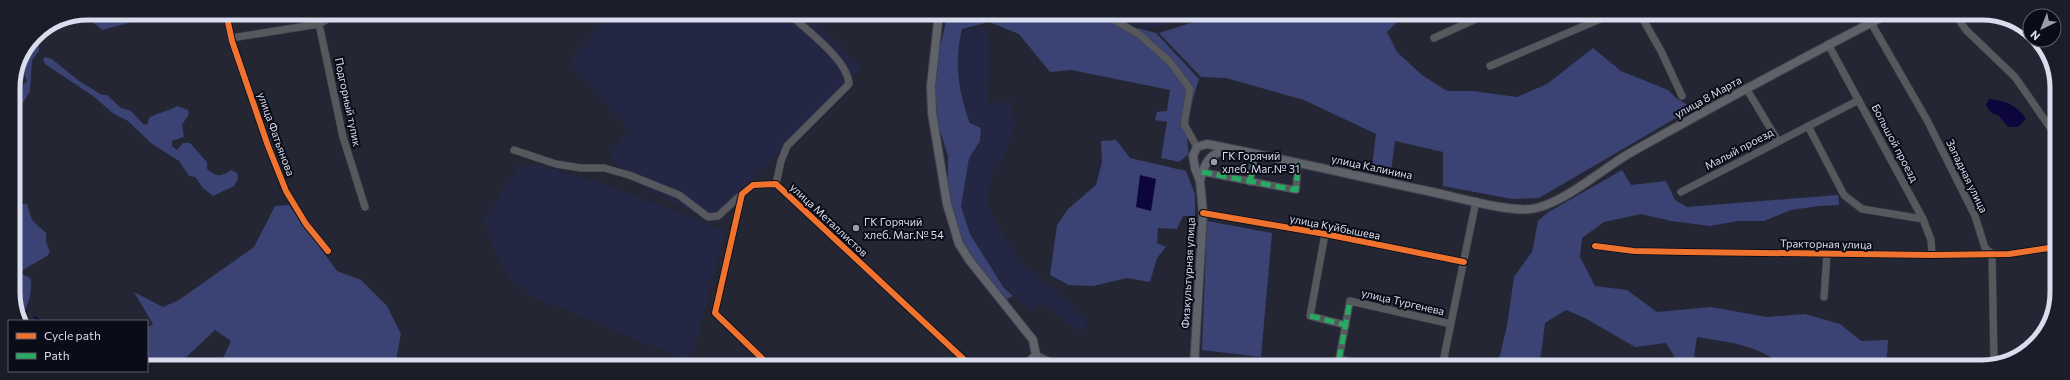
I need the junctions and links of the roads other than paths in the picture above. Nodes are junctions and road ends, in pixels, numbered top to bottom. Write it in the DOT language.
graph roads {
  1 [pos="227,20"];
  2 [pos="326,20"];
  3 [pos="796,20"];
  4 [pos="938,20"];
  5 [pos="1114,20"];
  6 [pos="1475,20"];
  7 [pos="1598,20"];
  8 [pos="1643,20"];
  9 [pos="1874,20"];
  10 [pos="1959,20"];
  11 [pos="1870,22"];
  12 [pos="319,24"];
  13 [pos="231,38"];
  14 [pos="1434,38"];
  15 [pos="1828,44"];
  16 [pos="1490,66"];
  17 [pos="1746,88"];
  18 [pos="1682,96"];
  19 [pos="1859,100"];
  20 [pos="1808,126"];
  21 [pos="2050,127"];
  22 [pos="1778,141"];
  23 [pos="1197,147"];
  24 [pos="514,150"];
  25 [pos="1213,150"];
  26 [pos="1255,154"];
  27 [pos="1298,163"];
  28 [pos="1199,174"];
  29 [pos="1250,182"];
  30 [pos="776,184"];
  31 [pos="1681,192"];
  32 [pos="742,194"];
  33 [pos="1476,201"];
  34 [pos="1543,206"];
  35 [pos="365,207"];
  36 [pos="1203,213"];
  37 [pos="1923,219"];
  38 [pos="1326,234"];
  39 [pos="1595,246"];
  40 [pos="2050,248"];
  41 [pos="328,251"];
  42 [pos="1827,254"];
  43 [pos="1992,254"];
  44 [pos="1932,255"];
  45 [pos="1464,262"];
  46 [pos="1824,297"];
  47 [pos="1451,324"];
  48 [pos="1346,325"];
  49 [pos="1036,355"];
  50 [pos="1994,359"];
  51 [pos="764,360"];
  52 [pos="965,360"];
  53 [pos="1031,360"];
  54 [pos="1046,360"];
  55 [pos="1194,360"];
  56 [pos="1343,360"];
  57 [pos="1443,360"];
  1 -- 13 [label="street, улица Фатьянова"];
  2 -- 12 [label="street"];
  3 -- 30 [label="street"];
  4 -- 49 [label="main road"];
  5 -- 23 [label="street"];
  6 -- 14 [label="street"];
  7 -- 16 [label="street"];
  8 -- 18 [label="street"];
  9 -- 11 [label="main road, улица 8 Марта"];
  10 -- 21 [label="street"];
  11 -- 15 [label="main road, улица 8 Марта"];
  11 -- 43 [label="street, Западная улица"];
  12 -- 13 [label="street"];
  12 -- 35 [label="street, Подгорный тупик"];
  13 -- 41 [label="street, улица Фатьянова"];
  15 -- 17 [label="main road, улица 8 Марта"];
  15 -- 19 [label="street, Большой проезд"];
  17 -- 22 [label="street"];
  17 -- 34 [label="main road, улица 8 Марта"];
  19 -- 20 [label="street, Малый проезд"];
  19 -- 37 [label="street, Большой проезд"];
  20 -- 22 [label="street, Малый проезд"];
  20 -- 37 [label="street"];
  22 -- 31 [label="street, Малый проезд"];
  23 -- 25 [label="main road"];
  23 -- 28 [label="main road, Физкультурная улица"];
  24 -- 32 [label="street, улица Металлистов"];
  25 -- 26 [label="main road, улица Калинина"];
  25 -- 28 [label="main road"];
  26 -- 27 [label="main road, улица Калинина"];
  26 -- 29 [label="street"];
  27 -- 29 [label="street"];
  27 -- 33 [label="main road, улица Калинина"];
  28 -- 29 [label="street"];
  28 -- 36 [label="main road, Физкультурная улица"];
  30 -- 32 [label="street, улица Металлистов"];
  30 -- 52 [label="street, улица Металлистов"];
  32 -- 51 [label="street"];
  33 -- 34 [label="main road, улица Калинина"];
  33 -- 45 [label="street"];
  36 -- 38 [label="street, улица Куйбышева"];
  36 -- 55 [label="main road, Физкультурная улица"];
  37 -- 44 [label="street, Большой проезд"];
  38 -- 45 [label="street, улица Куйбышева"];
  38 -- 48 [label="street"];
  39 -- 42 [label="street, Тракторная улица"];
  40 -- 43 [label="street, Тракторная улица"];
  42 -- 44 [label="street, Тракторная улица"];
  42 -- 46 [label="street"];
  43 -- 44 [label="street, Тракторная улица"];
  43 -- 50 [label="street"];
  45 -- 47 [label="street"];
  47 -- 48 [label="street, улица Тургенева"];
  47 -- 57 [label="street"];
  48 -- 56 [label="street"];
  49 -- 53 [label="main road"];
  49 -- 54 [label="street"];
}
